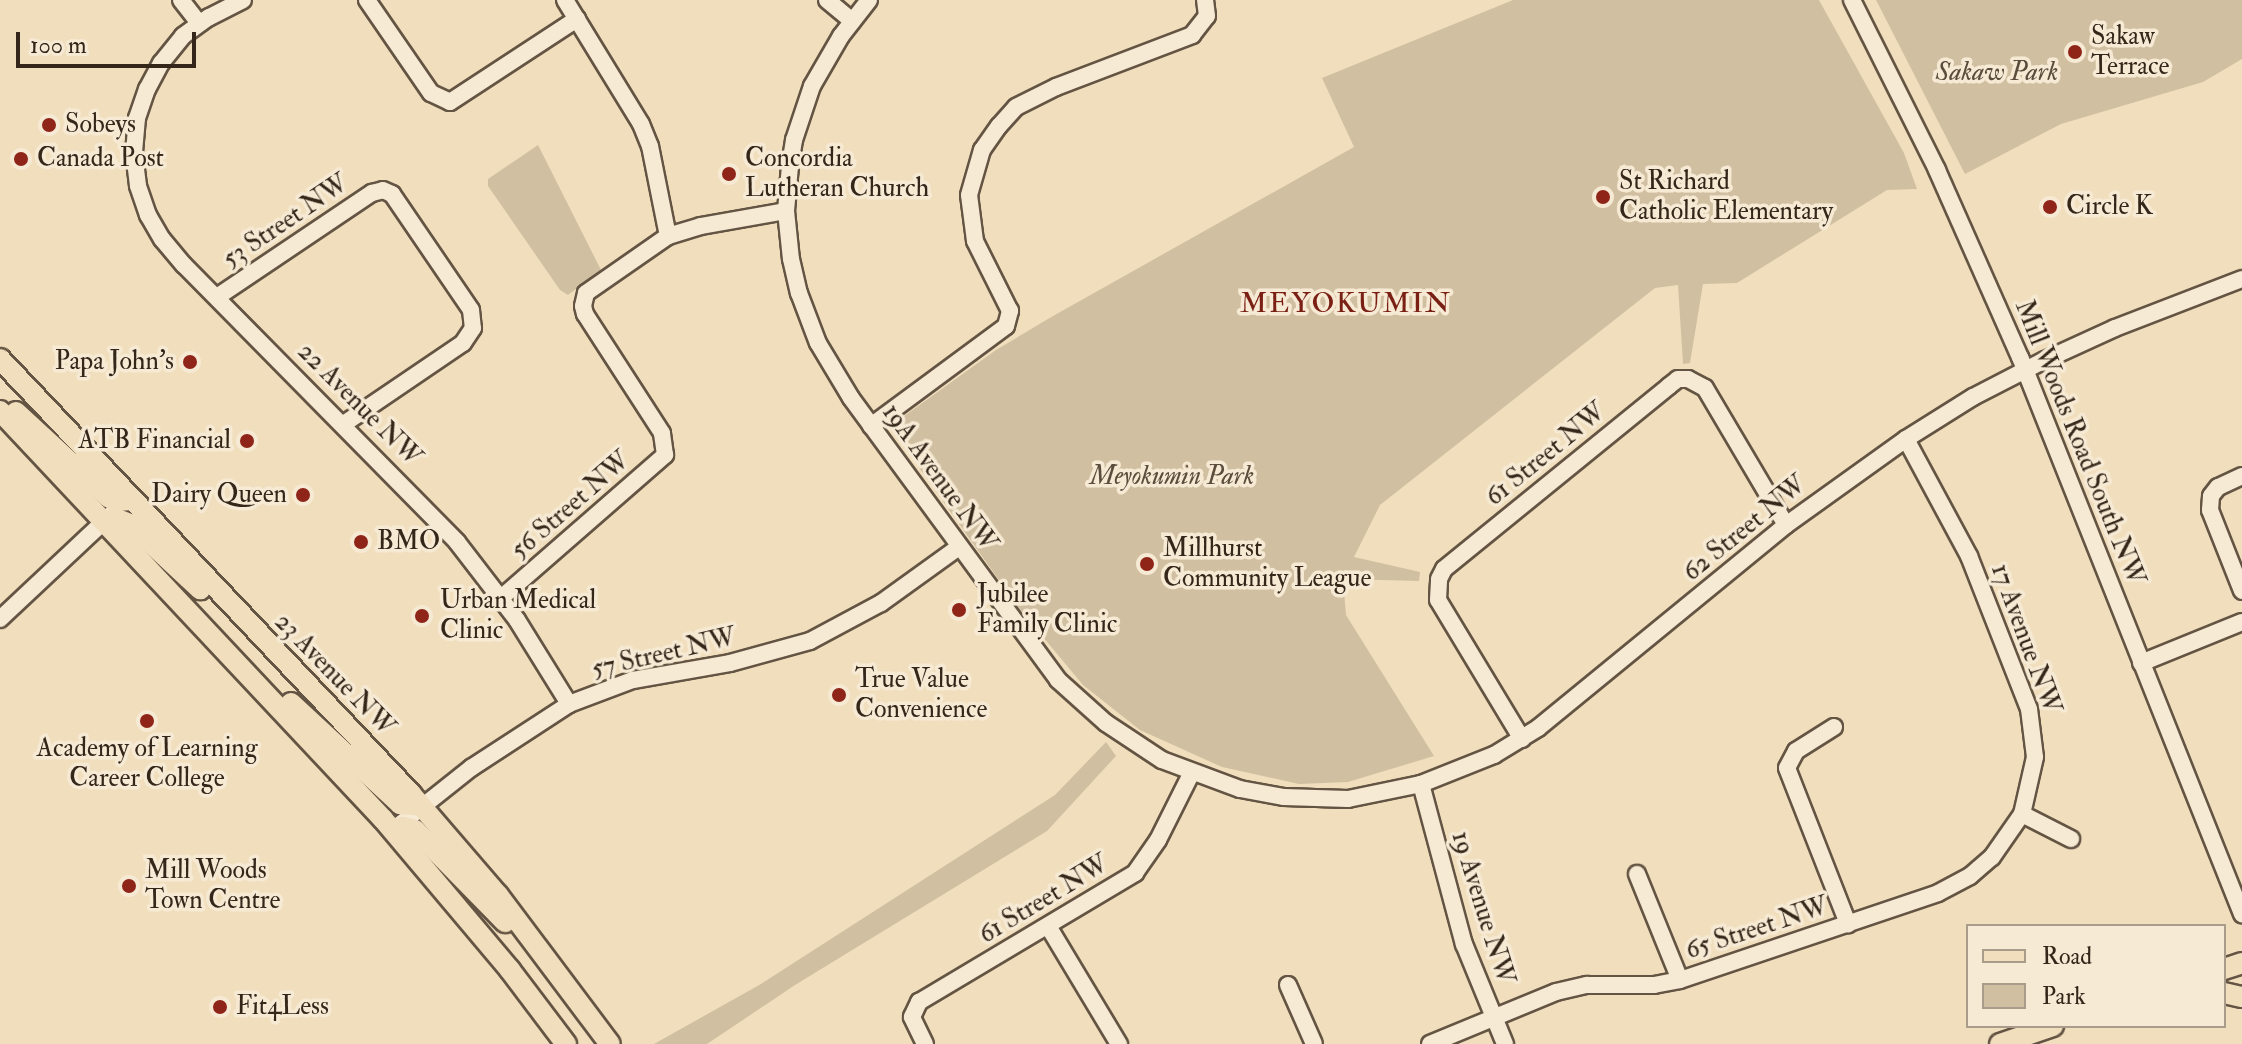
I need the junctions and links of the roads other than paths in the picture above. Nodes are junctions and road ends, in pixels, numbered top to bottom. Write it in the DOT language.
graph roads {
  1 [pos="181,0"];
  2 [pos="243,0"];
  3 [pos="367,0"];
  4 [pos="565,0"];
  5 [pos="827,0"];
  6 [pos="869,0"];
  7 [pos="1205,0"];
  8 [pos="1852,0"];
  9 [pos="577,19"];
  10 [pos="852,21"];
  11 [pos="199,23"];
  12 [pos="786,211"];
  13 [pos="668,236"];
  14 [pos="2242,279"];
  15 [pos="217,297"];
  16 [pos="0,359"];
  17 [pos="2026,370"];
  18 [pos="0,401"];
  19 [pos="0,411"];
  20 [pos="344,424"];
  21 [pos="871,426"];
  22 [pos="1906,439"];
  23 [pos="2242,476"];
  24 [pos="133,500"];
  25 [pos="103,521"];
  26 [pos="1786,525"];
  27 [pos="959,547"];
  28 [pos="2242,591"];
  29 [pos="501,598"];
  30 [pos="0,619"];
  31 [pos="2242,622"];
  32 [pos="259,635"];
  33 [pos="228,654"];
  34 [pos="2141,663"];
  35 [pos="569,704"];
  36 [pos="1834,727"];
  37 [pos="1522,739"];
  38 [pos="1191,774"];
  39 [pos="1421,784"];
  40 [pos="1284,797"];
  41 [pos="421,806"];
  42 [pos="2022,814"];
  43 [pos="393,830"];
  44 [pos="2071,839"];
  45 [pos="1637,874"];
  46 [pos="2242,914"];
  47 [pos="1848,924"];
  48 [pos="1048,926"];
  49 [pos="552,966"];
  50 [pos="1680,980"];
  51 [pos="1288,985"];
  52 [pos="1492,1017"];
  53 [pos="2047,1028"];
  54 [pos="566,1044"];
  55 [pos="610,1044"];
  56 [pos="925,1044"];
  57 [pos="1119,1044"];
  58 [pos="1314,1044"];
  59 [pos="1430,1044"];
  60 [pos="1505,1044"];
  61 [pos="2000,1044"];
  1 -- 11 [label="street"];
  2 -- 11 [label="street, 22 Avenue NW"];
  3 -- 9 [label="street"];
  4 -- 9 [label="street"];
  5 -- 10 [label="street"];
  6 -- 10 [label="street, 19A Avenue NW"];
  7 -- 21 [label="street"];
  8 -- 17 [label="street, Mill Woods Road South NW"];
  9 -- 13 [label="street"];
  10 -- 12 [label="street, 19A Avenue NW"];
  11 -- 15 [label="street, 22 Avenue NW"];
  12 -- 13 [label="street"];
  12 -- 21 [label="street, 19A Avenue NW"];
  13 -- 29 [label="street, 56 Street NW"];
  14 -- 17 [label="street, 62 Street NW"];
  15 -- 20 [label="street, 22 Avenue NW"];
  15 -- 20 [label="street, 53 Street NW"];
  16 -- 24 [label="main road, 23 Avenue NW"];
  17 -- 22 [label="street, 62 Street NW"];
  17 -- 34 [label="street, Mill Woods Road South NW"];
  18 -- 24 [label="main road"];
  19 -- 25 [label="main road"];
  20 -- 29 [label="street, 22 Avenue NW"];
  21 -- 27 [label="street, 19A Avenue NW"];
  22 -- 26 [label="street, 62 Street NW"];
  22 -- 42 [label="street, 17 Avenue NW"];
  23 -- 28 [label="street"];
  24 -- 25 [label="street"];
  24 -- 32 [label="main road, 23 Avenue NW"];
  25 -- 30 [label="street"];
  25 -- 32 [label="main road"];
  25 -- 33 [label="main road"];
  26 -- 37 [label="street, 62 Street NW"];
  26 -- 37 [label="street, 61 Street NW"];
  27 -- 35 [label="street, 57 Street NW"];
  27 -- 38 [label="street, 19A Avenue NW"];
  29 -- 35 [label="street, 22 Avenue NW"];
  31 -- 34 [label="street"];
  32 -- 41 [label="main road, 23 Avenue NW"];
  33 -- 41 [label="main road"];
  33 -- 43 [label="main road"];
  34 -- 46 [label="street, Mill Woods Road South NW"];
  35 -- 41 [label="street, 57 Street NW"];
  36 -- 47 [label="street, 65 Street NW"];
  37 -- 39 [label="street, 62 Street NW"];
  38 -- 40 [label="street, 19A Avenue NW"];
  38 -- 48 [label="street, 61 Street NW"];
  39 -- 40 [label="street, 62 Street NW"];
  39 -- 52 [label="street, 19 Avenue NW"];
  41 -- 43 [label="street, 57 Street NW"];
  41 -- 49 [label="main road, 23 Avenue NW"];
  42 -- 44 [label="street"];
  42 -- 47 [label="street, 65 Street NW"];
  43 -- 49 [label="main road"];
  43 -- 54 [label="main road"];
  45 -- 50 [label="street, 65 Street NW"];
  47 -- 50 [label="street, 65 Street NW"];
  48 -- 56 [label="street, 61 Street NW"];
  48 -- 57 [label="street"];
  49 -- 55 [label="main road, 23 Avenue NW"];
  50 -- 52 [label="street, 65 Street NW"];
  51 -- 58 [label="street"];
  52 -- 59 [label="street, 65 Street NW"];
  52 -- 60 [label="street, 19 Avenue NW"];
  53 -- 61 [label="main road"];
}
